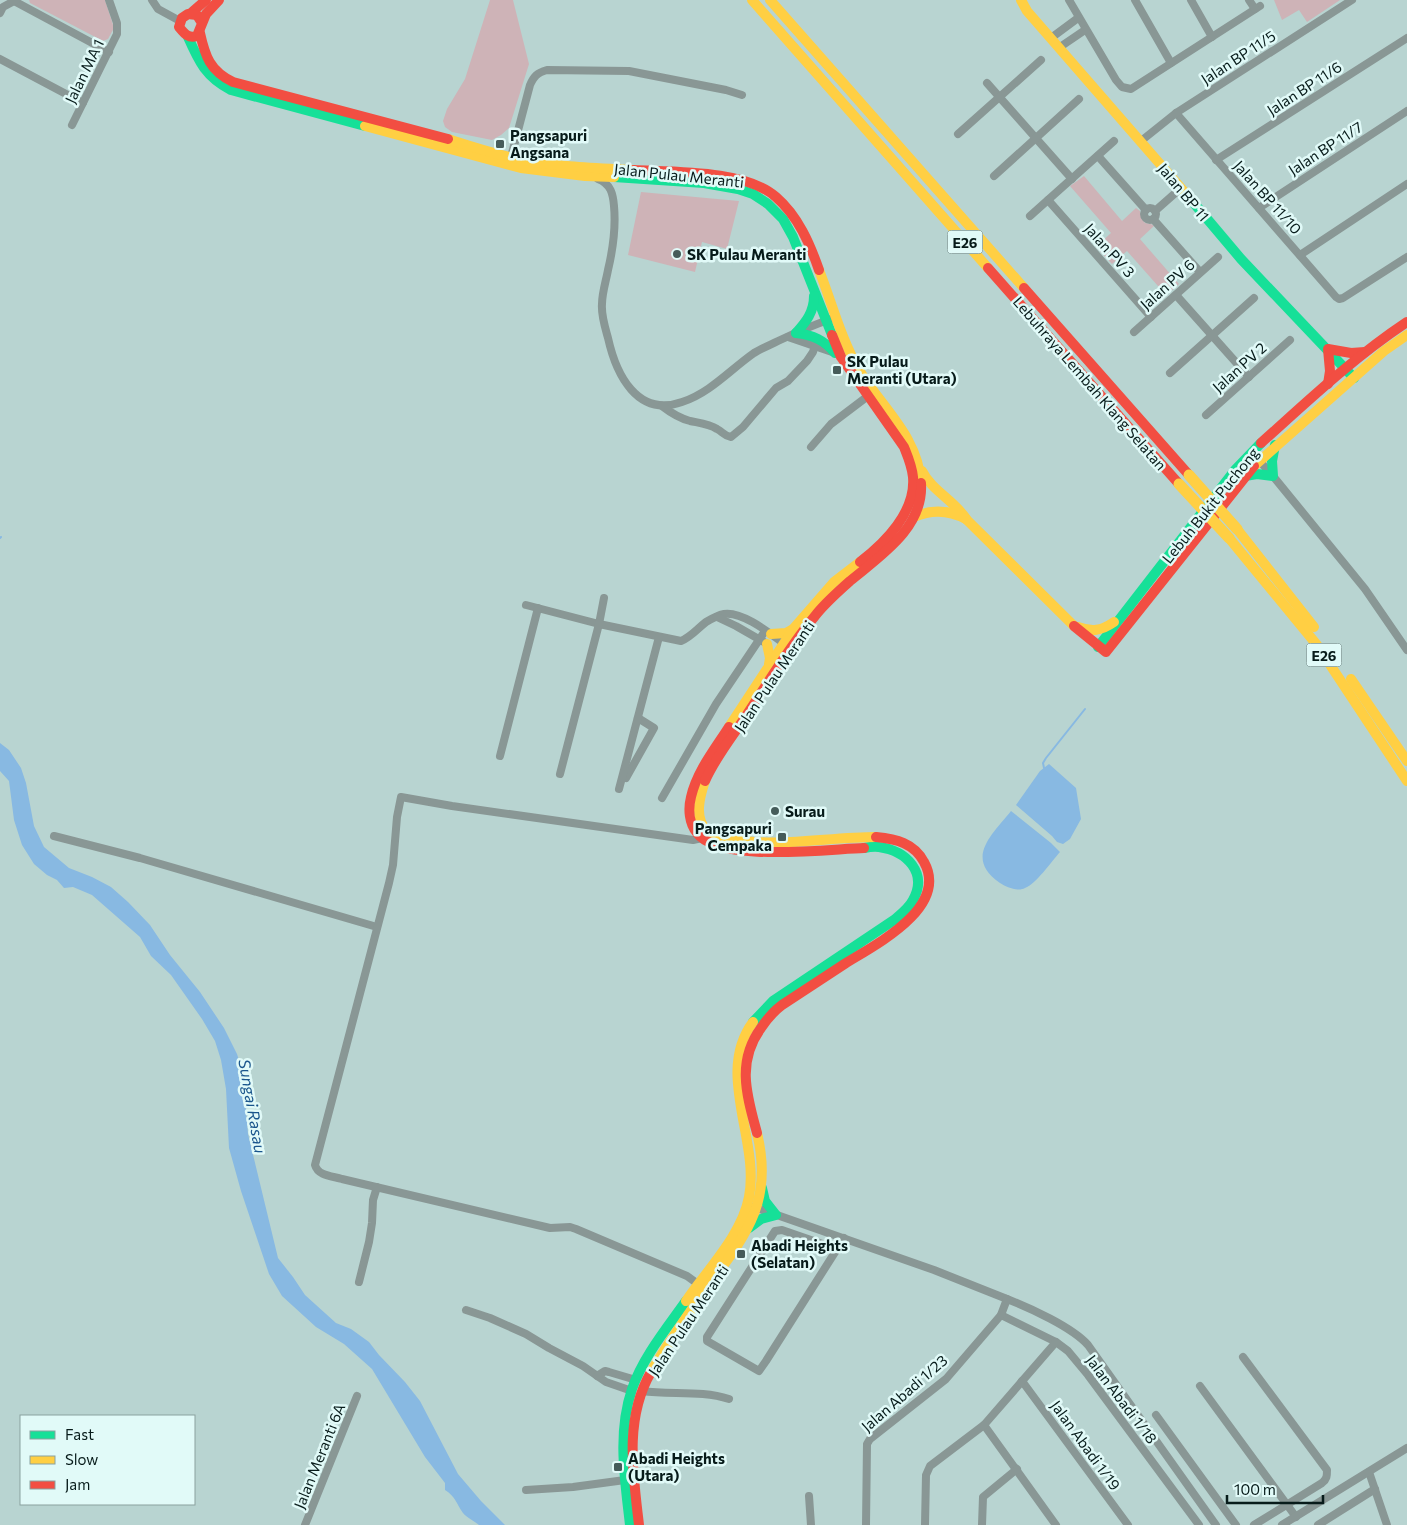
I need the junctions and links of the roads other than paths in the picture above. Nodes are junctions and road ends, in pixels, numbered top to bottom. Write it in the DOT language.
graph roads {
  1 [pos="109,0"];
  2 [pos="152,0"];
  3 [pos="206,0"];
  4 [pos="219,0"];
  5 [pos="752,0"];
  6 [pos="770,0"];
  7 [pos="1021,0"];
  8 [pos="1069,0"];
  9 [pos="1135,0"];
  10 [pos="1191,0"];
  11 [pos="1249,0"];
  12 [pos="1352,0"];
  13 [pos="15,1"];
  14 [pos="0,13"];
  15 [pos="191,13"];
  16 [pos="1078,18"];
  17 [pos="180,21"];
  18 [pos="201,28"];
  19 [pos="1085,30"];
  20 [pos="188,37"];
  21 [pos="1212,37"];
  22 [pos="1051,38"];
  23 [pos="1407,38"];
  24 [pos="1060,47"];
  25 [pos="109,52"];
  26 [pos="0,59"];
  27 [pos="1042,60"];
  28 [pos="1171,64"];
  29 [pos="987,83"];
  30 [pos="742,95"];
  31 [pos="1000,97"];
  32 [pos="1079,100"];
  33 [pos="83,103"];
  34 [pos="1407,111"];
  35 [pos="1176,113"];
  36 [pos="72,125"];
  37 [pos="958,134"];
  38 [pos="1036,138"];
  39 [pos="1114,141"];
  40 [pos="1141,141"];
  41 [pos="1098,156"];
  42 [pos="511,157"];
  43 [pos="1216,160"];
  44 [pos="586,176"];
  45 [pos="994,176"];
  46 [pos="1072,179"];
  47 [pos="1407,184"];
  48 [pos="1181,188"];
  49 [pos="1048,200"];
  50 [pos="1258,208"];
  51 [pos="1146,210"];
  52 [pos="1155,211"];
  53 [pos="1030,216"];
  54 [pos="1153,219"];
  55 [pos="1300,255"];
  56 [pos="1218,257"];
  57 [pos="1407,257"];
  58 [pos="1200,272"];
  59 [pos="814,291"];
  60 [pos="1176,295"];
  61 [pos="1254,298"];
  62 [pos="1151,317"];
  63 [pos="830,319"];
  64 [pos="1407,322"];
  65 [pos="1134,332"];
  66 [pos="792,335"];
  67 [pos="1407,335"];
  68 [pos="1212,336"];
  69 [pos="1290,340"];
  70 [pos="815,345"];
  71 [pos="1328,350"];
  72 [pos="1366,351"];
  73 [pos="838,356"];
  74 [pos="1344,368"];
  75 [pos="1170,373"];
  76 [pos="1249,377"];
  77 [pos="1354,378"];
  78 [pos="1328,384"];
  79 [pos="868,396"];
  80 [pos="661,406"];
  81 [pos="1206,415"];
  82 [pos="1275,445"];
  83 [pos="810,447"];
  84 [pos="1255,456"];
  85 [pos="921,469"];
  86 [pos="1245,476"];
  87 [pos="1273,476"];
  88 [pos="914,516"];
  89 [pos="967,520"];
  90 [pos="604,598"];
  91 [pos="526,605"];
  92 [pos="538,608"];
  93 [pos="1122,615"];
  94 [pos="599,624"];
  95 [pos="1072,624"];
  96 [pos="794,628"];
  97 [pos="766,637"];
  98 [pos="659,638"];
  99 [pos="784,649"];
  100 [pos="1102,649"];
  101 [pos="1407,650"];
  102 [pos="768,666"];
  103 [pos="638,718"];
  104 [pos="500,756"];
  105 [pos="1407,762"];
  106 [pos="560,774"];
  107 [pos="1407,782"];
  108 [pos="662,798"];
  109 [pos="54,836"];
  110 [pos="702,838"];
  111 [pos="377,927"];
  112 [pos="762,1183"];
  113 [pos="377,1187"];
  114 [pos="752,1207"];
  115 [pos="776,1215"];
  116 [pos="745,1234"];
  117 [pos="844,1238"];
  118 [pos="837,1249"];
  119 [pos="359,1282"];
  120 [pos="698,1284"];
  121 [pos="1007,1299"];
  122 [pos="466,1310"];
  123 [pos="1001,1315"];
  124 [pos="1056,1342"];
  125 [pos="1243,1356"];
  126 [pos="597,1376"];
  127 [pos="1022,1382"];
  128 [pos="1200,1386"];
  129 [pos="636,1387"];
  130 [pos="357,1396"];
  131 [pos="728,1399"];
  132 [pos="1156,1415"];
  133 [pos="984,1425"];
  134 [pos="1407,1448"];
  135 [pos="1017,1469"];
  136 [pos="1371,1475"];
  137 [pos="625,1480"];
  138 [pos="1376,1488"];
  139 [pos="526,1490"];
  140 [pos="809,1496"];
  141 [pos="1287,1504"];
  142 [pos="1296,1517"];
  143 [pos="1329,1522"];
  144 [pos="305,1525"];
  145 [pos="630,1525"];
  146 [pos="639,1525"];
  147 [pos="811,1525"];
  148 [pos="866,1525"];
  149 [pos="926,1525"];
  150 [pos="982,1525"];
  151 [pos="1056,1525"];
  152 [pos="1128,1525"];
  153 [pos="1198,1525"];
  154 [pos="1216,1525"];
  155 [pos="1236,1525"];
  156 [pos="1254,1525"];
  157 [pos="1282,1525"];
  158 [pos="1318,1525"];
  159 [pos="1386,1525"];
  1 -- 25 [label="street, Jalan MA 1"];
  2 -- 17 [label="street"];
  3 -- 15 [label="main road"];
  4 -- 18 [label="main road"];
  5 -- 107 [label="main road, Lebuhraya Lembah Klang Selatan / E26, bridge"];
  6 -- 105 [label="main road, Lebuhraya Lembah Klang Selatan / E26, bridge"];
  7 -- 22 [label="main road, Jalan BP 11"];
  8 -- 16 [label="street"];
  9 -- 28 [label="street"];
  10 -- 21 [label="street"];
  11 -- 21 [label="street"];
  12 -- 35 [label="street, Jalan BP 11/5"];
  13 -- 14 [label="street"];
  13 -- 25 [label="street"];
  15 -- 17 [label="main road"];
  15 -- 18 [label="main road"];
  16 -- 19 [label="street"];
  16 -- 22 [label="street"];
  17 -- 20 [label="main road"];
  18 -- 20 [label="main road"];
  18 -- 42 [label="main road, Jalan Pulau Meranti"];
  19 -- 24 [label="street"];
  19 -- 28 [label="street"];
  20 -- 44 [label="main road, Jalan Pulau Meranti"];
  21 -- 28 [label="street"];
  22 -- 24 [label="main road, Jalan BP 11"];
  23 -- 43 [label="street, Jalan BP 11/6"];
  24 -- 40 [label="main road, Jalan BP 11"];
  25 -- 33 [label="street, Jalan MA 1"];
  26 -- 33 [label="street"];
  27 -- 31 [label="street"];
  29 -- 31 [label="street"];
  30 -- 42 [label="street"];
  31 -- 37 [label="street"];
  31 -- 38 [label="street"];
  32 -- 38 [label="street"];
  33 -- 36 [label="street, Jalan MA 1"];
  34 -- 50 [label="street, Jalan BP 11/7"];
  35 -- 40 [label="street, Jalan BP 11/5"];
  35 -- 43 [label="street, Jalan BP 11/10"];
  38 -- 45 [label="street"];
  38 -- 46 [label="street"];
  39 -- 41 [label="street"];
  40 -- 48 [label="main road, Jalan BP 11"];
  41 -- 46 [label="street"];
  41 -- 51 [label="street"];
  42 -- 63 [label="main road, Jalan Pulau Meranti"];
  43 -- 50 [label="street, Jalan BP 11/10"];
  44 -- 59 [label="main road, Jalan Pulau Meranti"];
  44 -- 80 [label="street"];
  46 -- 49 [label="street"];
  47 -- 55 [label="street"];
  48 -- 52 [label="street"];
  48 -- 71 [label="main road, Jalan BP 11"];
  49 -- 53 [label="street"];
  49 -- 62 [label="street, Jalan PV 3"];
  50 -- 55 [label="street, Jalan BP 11/10"];
  51 -- 52 [label="street"];
  51 -- 54 [label="street"];
  52 -- 54 [label="street"];
  54 -- 58 [label="street"];
  55 -- 57 [label="street, Jalan BP 11/10"];
  56 -- 58 [label="street, Jalan PV 6"];
  58 -- 60 [label="street, Jalan PV 6"];
  59 -- 63 [label="main road, Jalan Pulau Meranti"];
  59 -- 66 [label="main road"];
  60 -- 62 [label="street, Jalan PV 6"];
  60 -- 68 [label="street"];
  61 -- 68 [label="street"];
  62 -- 65 [label="street, Jalan PV 6"];
  63 -- 66 [label="street"];
  63 -- 73 [label="main road, Jalan Pulau Meranti"];
  63 -- 85 [label="main road, Jalan Pulau Meranti"];
  64 -- 72 [label="main road, Lebuh Bukit Puchong"];
  66 -- 70 [label="street"];
  66 -- 73 [label="main road"];
  66 -- 80 [label="street"];
  67 -- 77 [label="main road, Lebuh Bukit Puchong"];
  68 -- 75 [label="street"];
  68 -- 76 [label="street"];
  69 -- 76 [label="street, Jalan PV 2"];
  70 -- 73 [label="street"];
  70 -- 80 [label="street"];
  71 -- 72 [label="main road"];
  71 -- 74 [label="main road, Jalan BP 11"];
  71 -- 78 [label="main road"];
  72 -- 74 [label="main road, Lebuh Bukit Puchong"];
  73 -- 79 [label="main road, Jalan Pulau Meranti"];
  74 -- 77 [label="main road, Jalan BP 11"];
  74 -- 78 [label="main road, Lebuh Bukit Puchong"];
  76 -- 81 [label="street, Jalan PV 2"];
  77 -- 82 [label="main road, Lebuh Bukit Puchong"];
  78 -- 84 [label="main road, Lebuh Bukit Puchong"];
  79 -- 83 [label="street"];
  79 -- 96 [label="main road, Jalan Pulau Meranti"];
  82 -- 84 [label="main road, Lebuh Bukit Puchong"];
  82 -- 87 [label="main road"];
  84 -- 86 [label="main road, Lebuh Bukit Puchong"];
  84 -- 87 [label="street"];
  84 -- 93 [label="main road, Lebuh Bukit Puchong"];
  85 -- 88 [label="main road, Jalan Pulau Meranti"];
  85 -- 89 [label="main road"];
  86 -- 87 [label="main road"];
  86 -- 100 [label="main road, Lebuh Bukit Puchong"];
  87 -- 101 [label="street"];
  88 -- 89 [label="main road"];
  88 -- 99 [label="main road, Jalan Pulau Meranti"];
  89 -- 95 [label="main road"];
  90 -- 94 [label="street"];
  91 -- 92 [label="street"];
  92 -- 94 [label="street"];
  92 -- 104 [label="street"];
  93 -- 95 [label="main road"];
  93 -- 100 [label="main road, Lebuh Bukit Puchong"];
  94 -- 98 [label="street"];
  94 -- 106 [label="street"];
  95 -- 100 [label="main road"];
  96 -- 97 [label="main road"];
  96 -- 99 [label="main road, Jalan Pulau Meranti"];
  97 -- 98 [label="street"];
  97 -- 99 [label="street"];
  97 -- 102 [label="main road"];
  97 -- 108 [label="street"];
  98 -- 103 [label="street"];
  99 -- 102 [label="main road, Jalan Pulau Meranti"];
  99 -- 112 [label="main road, Jalan Pulau Meranti"];
  102 -- 110 [label="main road, Jalan Pulau Meranti"];
  103 -- 103 [label="street"];
  109 -- 111 [label="street"];
  110 -- 111 [label="street"];
  110 -- 114 [label="main road, Jalan Pulau Meranti"];
  111 -- 113 [label="street"];
  112 -- 114 [label="main road, Jalan Pulau Meranti"];
  112 -- 115 [label="main road"];
  113 -- 119 [label="street"];
  113 -- 120 [label="street"];
  114 -- 115 [label="street"];
  114 -- 116 [label="main road, Jalan Pulau Meranti"];
  114 -- 120 [label="main road, Jalan Pulau Meranti"];
  115 -- 116 [label="main road"];
  115 -- 117 [label="street"];
  116 -- 129 [label="main road, Jalan Pulau Meranti"];
  117 -- 118 [label="street"];
  117 -- 121 [label="street"];
  118 -- 118 [label="street"];
  120 -- 129 [label="main road, Jalan Pulau Meranti"];
  121 -- 123 [label="street, Jalan Abadi 1/23"];
  121 -- 154 [label="street"];
  122 -- 126 [label="street"];
  123 -- 124 [label="street, Jalan Abadi 1/18"];
  123 -- 148 [label="street, Jalan Abadi 1/23"];
  124 -- 127 [label="street"];
  124 -- 153 [label="street, Jalan Abadi 1/18"];
  125 -- 141 [label="street"];
  126 -- 129 [label="street"];
  126 -- 129 [label="street"];
  127 -- 133 [label="street"];
  127 -- 152 [label="street, Jalan Abadi 1/19"];
  128 -- 141 [label="street"];
  129 -- 131 [label="street"];
  129 -- 137 [label="main road, Jalan Pulau Meranti"];
  129 -- 146 [label="main road, Jalan Pulau Meranti"];
  130 -- 144 [label="street, Jalan Meranti 6A"];
  132 -- 155 [label="street"];
  133 -- 135 [label="street"];
  133 -- 149 [label="street"];
  134 -- 136 [label="street"];
  135 -- 150 [label="street"];
  135 -- 151 [label="street"];
  136 -- 138 [label="street"];
  136 -- 142 [label="street"];
  137 -- 139 [label="street"];
  137 -- 145 [label="main road, Jalan Pulau Meranti"];
  138 -- 143 [label="street"];
  138 -- 159 [label="street"];
  140 -- 147 [label="street"];
  141 -- 142 [label="street"];
  141 -- 156 [label="street"];
  142 -- 157 [label="street"];
  143 -- 158 [label="street"];
}
